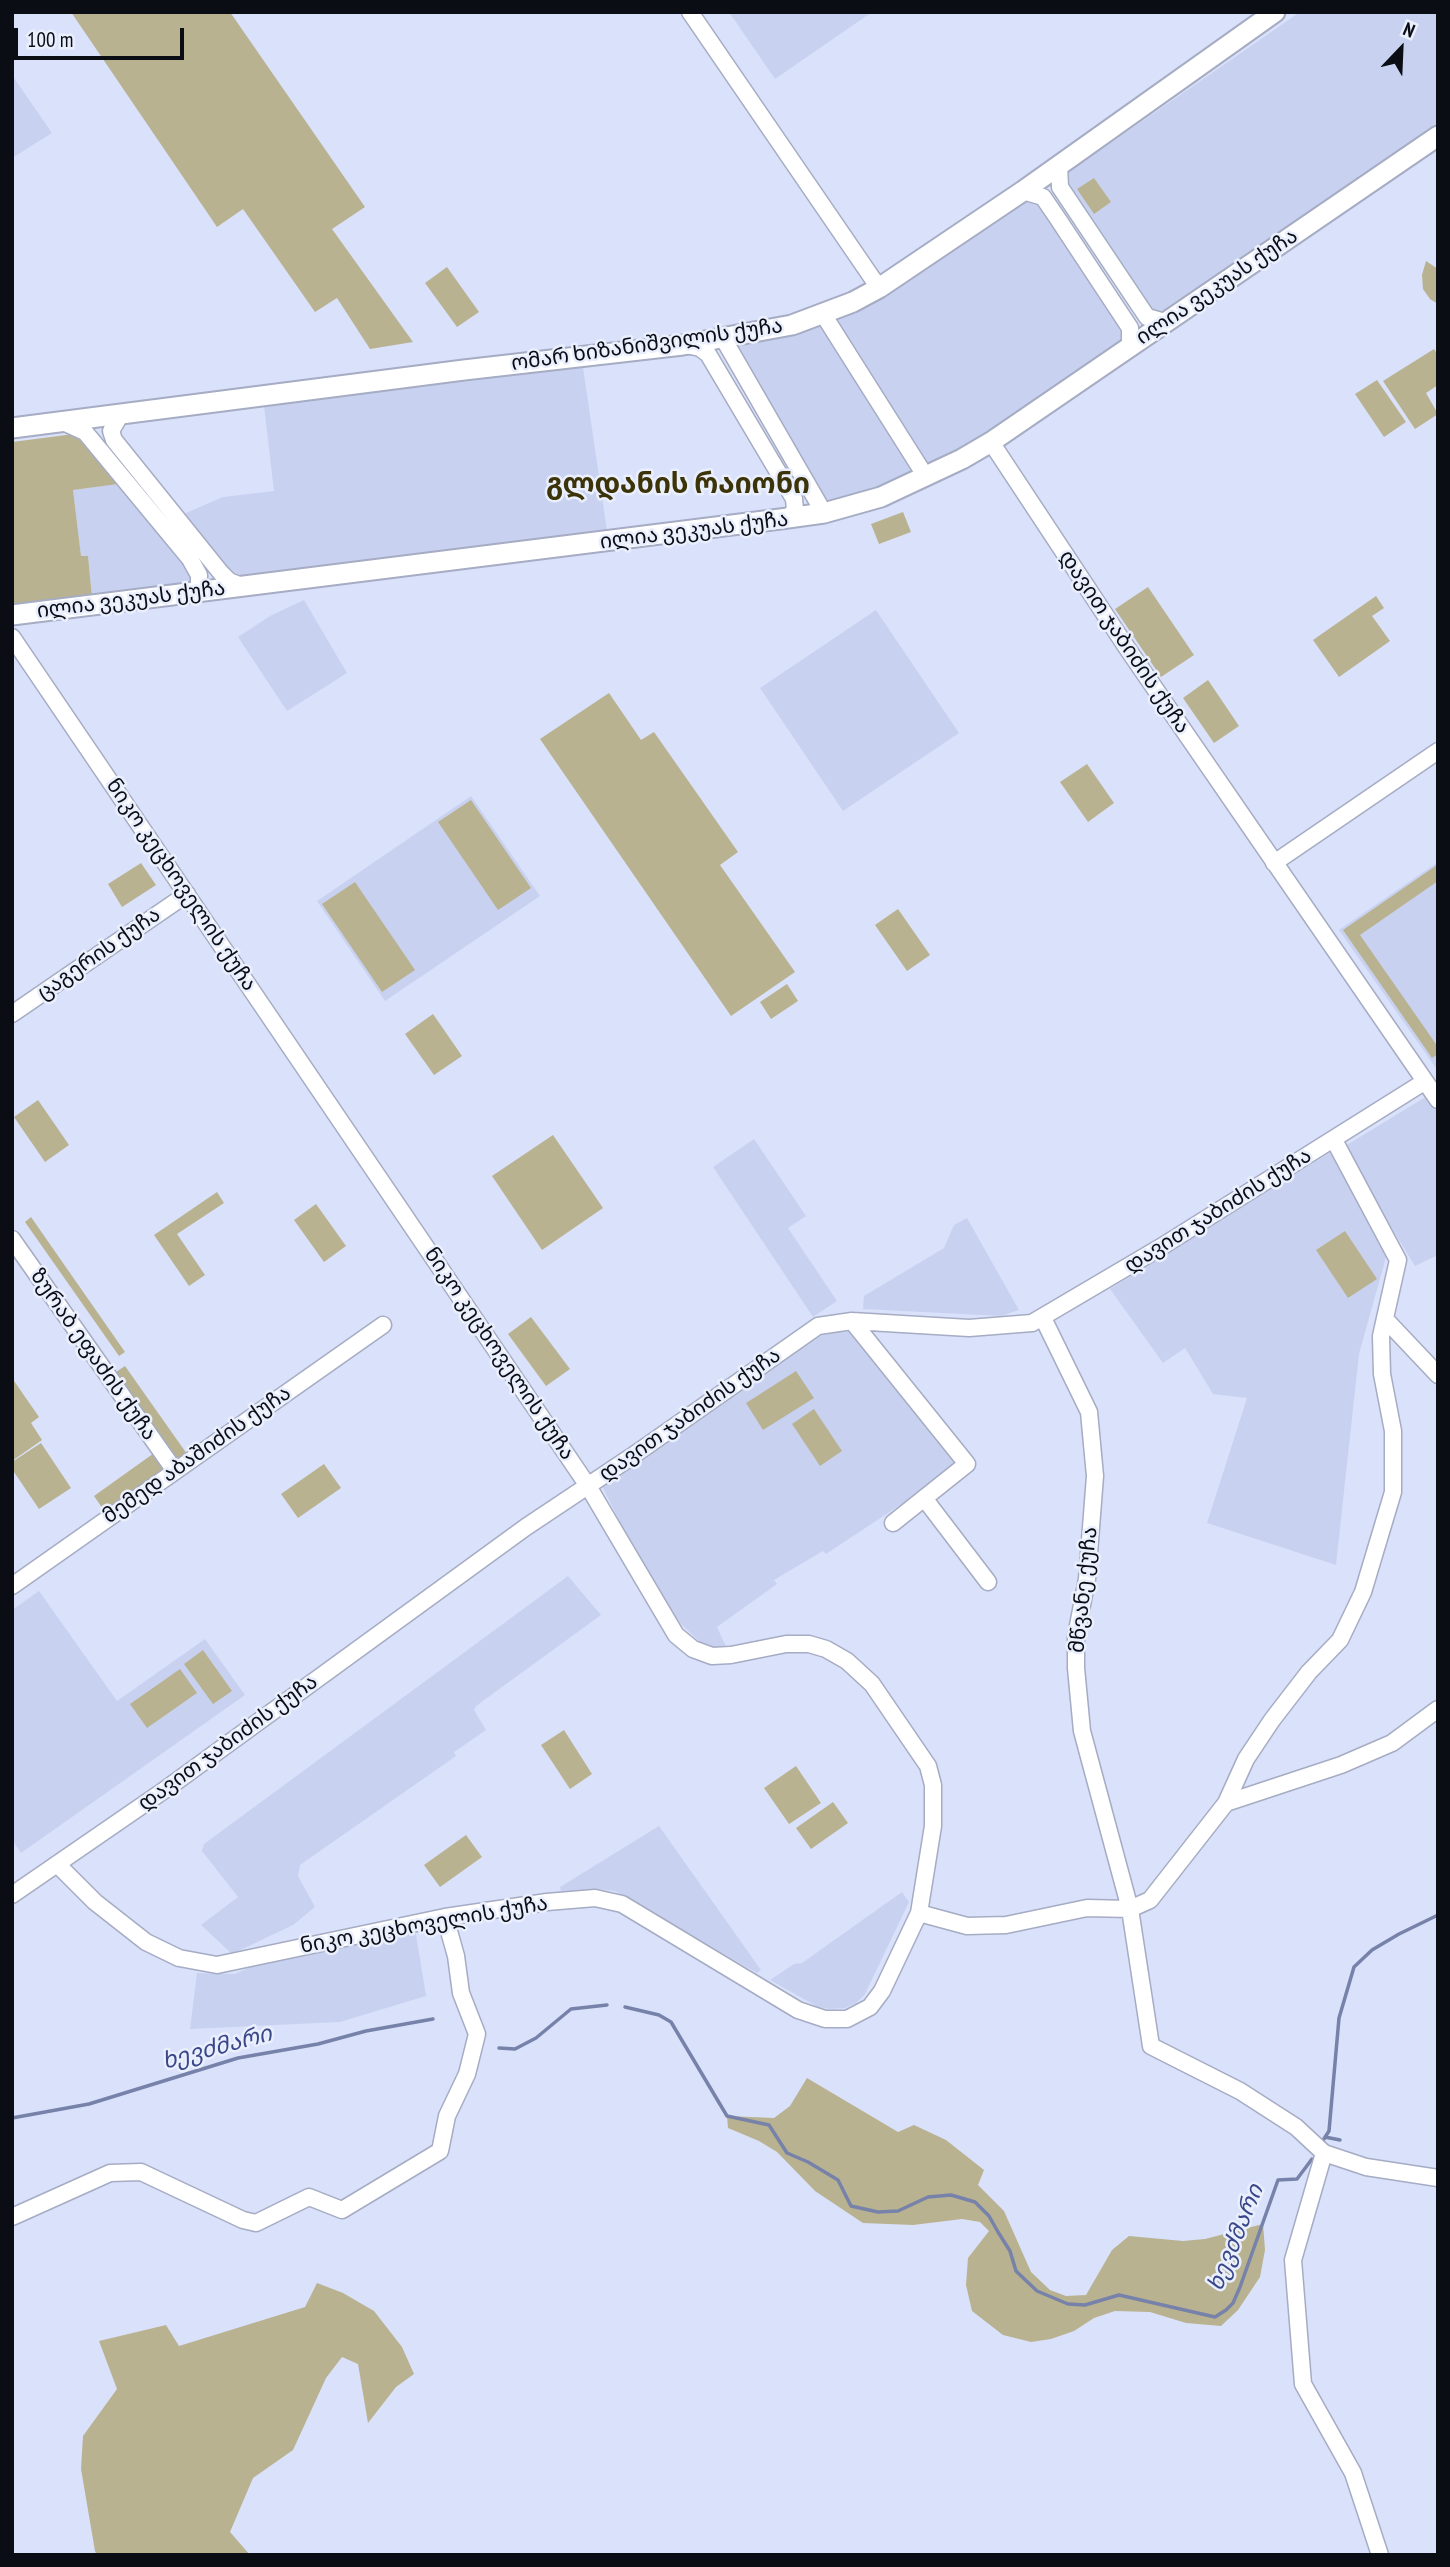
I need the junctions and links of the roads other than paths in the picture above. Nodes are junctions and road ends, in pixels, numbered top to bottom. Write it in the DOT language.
graph roads {
  1 [pos="690,12"];
  2 [pos="1275,12"];
  3 [pos="1438,136"];
  4 [pos="1059,166"];
  5 [pos="1023,191"];
  6 [pos="879,288"];
  7 [pos="823,314"];
  8 [pos="1166,322"];
  9 [pos="723,338"];
  10 [pos="683,345"];
  11 [pos="1130,347"];
  12 [pos="121,415"];
  13 [pos="62,422"];
  14 [pos="12,428"];
  15 [pos="991,442"];
  16 [pos="926,477"];
  17 [pos="824,513"];
  18 [pos="788,519"];
  19 [pos="244,587"];
  20 [pos="192,592"];
  21 [pos="12,615"];
  22 [pos="12,637"];
  23 [pos="1438,751"];
  24 [pos="1274,863"];
  25 [pos="187,894"];
  26 [pos="12,1014"];
  27 [pos="1424,1082"];
  28 [pos="1438,1100"];
  29 [pos="1334,1140"];
  30 [pos="12,1239"];
  31 [pos="1043,1318"];
  32 [pos="852,1321"];
  33 [pos="1386,1321"];
  34 [pos="383,1325"];
  35 [pos="1438,1375"];
  36 [pos="175,1471"];
  37 [pos="588,1486"];
  38 [pos="924,1498"];
  39 [pos="893,1523"];
  40 [pos="988,1582"];
  41 [pos="12,1586"];
  42 [pos="1438,1709"];
  43 [pos="1226,1803"];
  44 [pos="57,1864"];
  45 [pos="12,1895"];
  46 [pos="1130,1909"];
  47 [pos="919,1913"];
  48 [pos="445,1917"];
  49 [pos="1324,2153"];
  50 [pos="1438,2178"];
  51 [pos="12,2217"];
  52 [pos="1380,2555"];
  1 -- 6 [label="street"];
  2 -- 4 [label="main road, ომარ ხიზანიშვილის ქუჩა"];
  3 -- 8 [label="main road, ილია ვეკუას ქუჩა"];
  4 -- 5 [label="main road, ომარ ხიზანიშვილის ქუჩა"];
  4 -- 8 [label="street"];
  5 -- 6 [label="main road, ომარ ხიზანიშვილის ქუჩა"];
  5 -- 11 [label="street"];
  6 -- 7 [label="main road, ომარ ხიზანიშვილის ქუჩა"];
  7 -- 9 [label="main road, ომარ ხიზანიშვილის ქუჩა"];
  7 -- 16 [label="street"];
  8 -- 11 [label="main road, ილია ვეკუას ქუჩა"];
  9 -- 10 [label="main road, ომარ ხიზანიშვილის ქუჩა"];
  9 -- 17 [label="street"];
  10 -- 12 [label="main road, ომარ ხიზანიშვილის ქუჩა"];
  10 -- 18 [label="street"];
  11 -- 15 [label="main road, ილია ვეკუას ქუჩა"];
  12 -- 13 [label="main road, ომარ ხიზანიშვილის ქუჩა"];
  12 -- 19 [label="street"];
  13 -- 14 [label="main road, ომარ ხიზანიშვილის ქუჩა"];
  13 -- 20 [label="street"];
  15 -- 16 [label="main road, ილია ვეკუას ქუჩა"];
  15 -- 24 [label="street, დავით ჯაბიძის ქუჩა"];
  16 -- 17 [label="main road, ილია ვეკუას ქუჩა"];
  17 -- 18 [label="main road, ილია ვეკუას ქუჩა"];
  18 -- 19 [label="main road, ილია ვეკუას ქუჩა"];
  19 -- 20 [label="main road, ილია ვეკუას ქუჩა"];
  20 -- 21 [label="main road, ილია ვეკუას ქუჩა"];
  22 -- 25 [label="street, ნიკო კეცხოველის ქუჩა"];
  23 -- 24 [label="street"];
  24 -- 27 [label="street, დავით ჯაბიძის ქუჩა"];
  25 -- 26 [label="street, ცაგერის ქუჩა"];
  25 -- 37 [label="street, ნიკო კეცხოველის ქუჩა"];
  27 -- 28 [label="street, დავით ჯაბიძის ქუჩა"];
  27 -- 29 [label="street, დავით ჯაბიძის ქუჩა"];
  29 -- 31 [label="street, დავით ჯაბიძის ქუჩა"];
  29 -- 33 [label="street"];
  30 -- 36 [label="street, ზურაბ ეფაძის ქუჩა"];
  31 -- 32 [label="street, დავით ჯაბიძის ქუჩა"];
  31 -- 46 [label="street, მწვანე ქუჩა"];
  32 -- 37 [label="street, დავით ჯაბიძის ქუჩა"];
  32 -- 38 [label="street"];
  33 -- 35 [label="street"];
  33 -- 43 [label="street"];
  34 -- 36 [label="street, მემედ აბაშიძის ქუჩა"];
  36 -- 41 [label="street, მემედ აბაშიძის ქუჩა"];
  37 -- 44 [label="street, დავით ჯაბიძის ქუჩა"];
  37 -- 47 [label="street, ნიკო კეცხოველის ქუჩა"];
  38 -- 39 [label="street"];
  38 -- 40 [label="street"];
  42 -- 43 [label="street"];
  43 -- 46 [label="street"];
  44 -- 45 [label="street, დავით ჯაბიძის ქუჩა"];
  44 -- 48 [label="street, ნიკო კეცხოველის ქუჩა"];
  46 -- 47 [label="street"];
  46 -- 49 [label="street, მწვანე ქუჩა"];
  47 -- 48 [label="street, ნიკო კეცხოველის ქუჩა"];
  48 -- 51 [label="street"];
  49 -- 50 [label="street"];
  49 -- 52 [label="street"];
}
